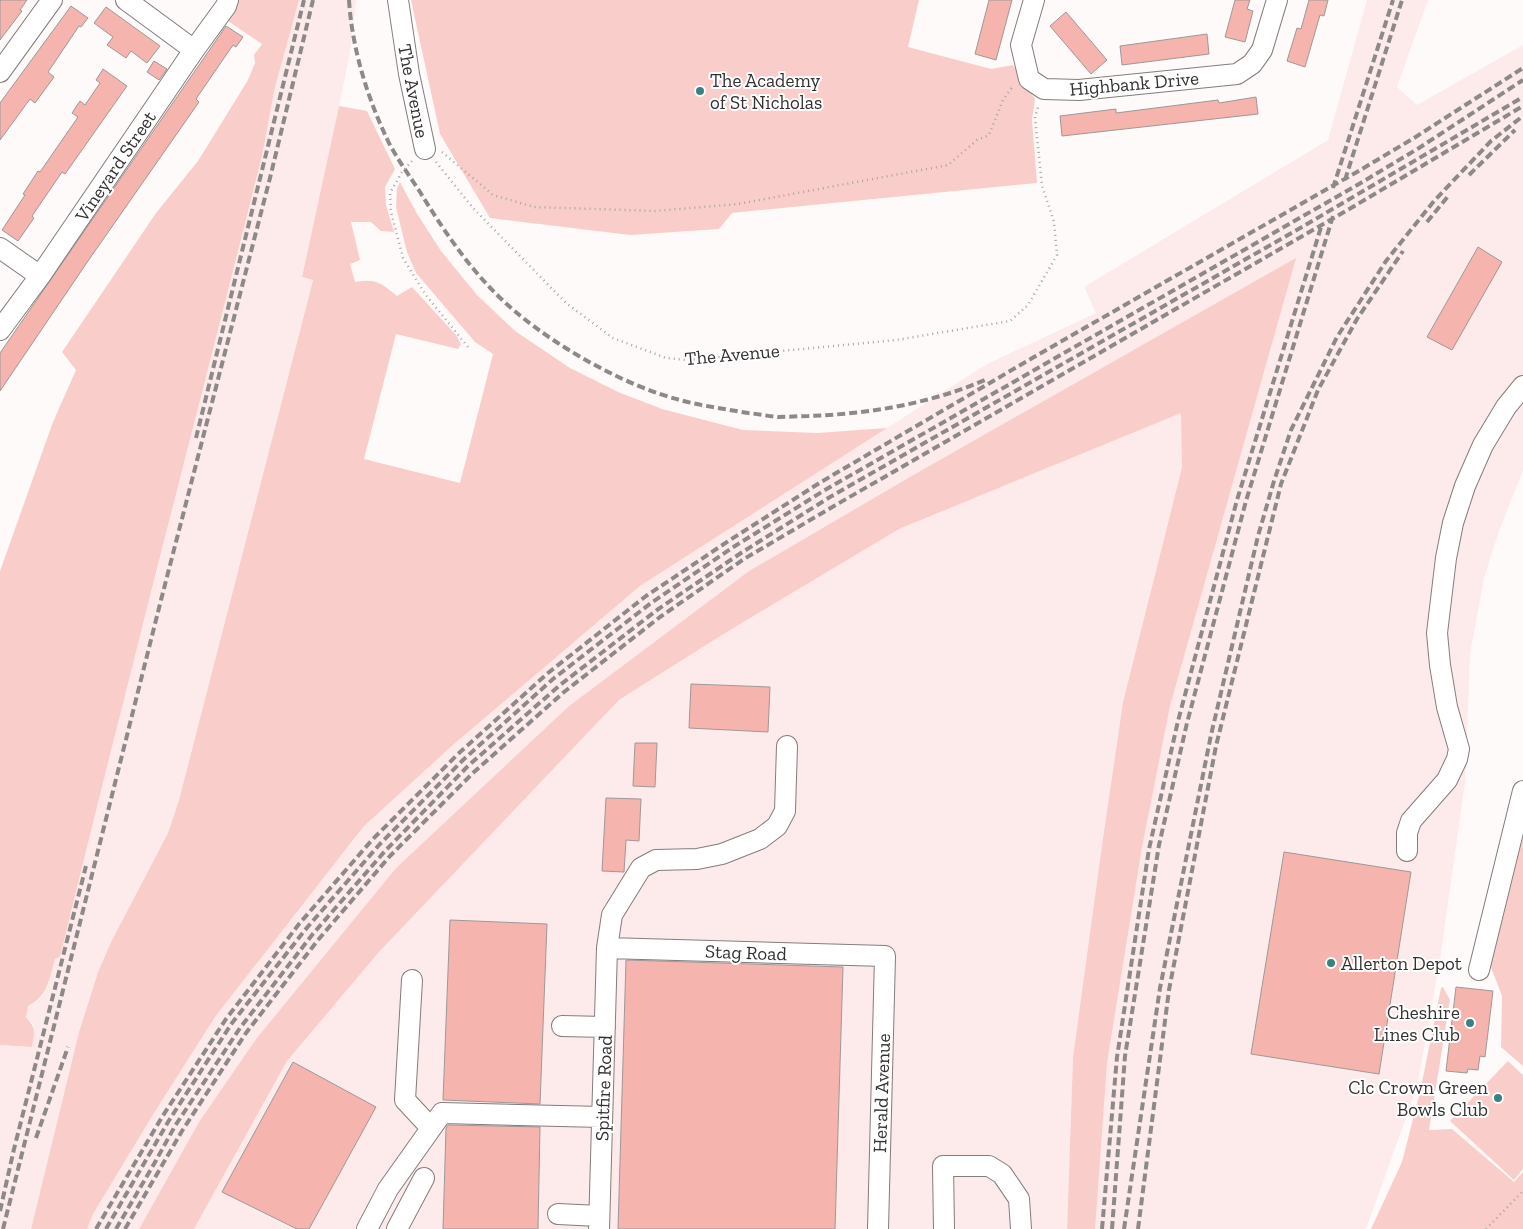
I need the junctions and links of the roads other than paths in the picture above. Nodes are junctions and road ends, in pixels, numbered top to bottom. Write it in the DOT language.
graph roads {
  1 [pos="52,0"];
  2 [pos="126,0"];
  3 [pos="228,0"];
  4 [pos="398,0"];
  5 [pos="1034,0"];
  6 [pos="1277,0"];
  7 [pos="194,50"];
  8 [pos="0,72"];
  9 [pos="424,142"];
  10 [pos="0,248"];
  11 [pos="40,276"];
  12 [pos="1,327"];
  13 [pos="1523,386"];
  14 [pos="787,746"];
  15 [pos="1523,791"];
  16 [pos="1406,852"];
  17 [pos="607,948"];
  18 [pos="885,956"];
  19 [pos="1479,970"];
  20 [pos="412,980"];
  21 [pos="562,1026"];
  22 [pos="604,1027"];
  23 [pos="602,1117"];
  24 [pos="431,1128"];
  25 [pos="424,1178"];
  26 [pos="377,1210"];
  27 [pos="558,1214"];
  28 [pos="599,1222"];
  29 [pos="399,1225"];
  30 [pos="367,1229"];
  31 [pos="878,1229"];
  32 [pos="944,1229"];
  33 [pos="1021,1229"];
  1 -- 8 [label="street"];
  2 -- 7 [label="street"];
  3 -- 7 [label="street, Vineyard Street"];
  4 -- 9 [label="street, The Avenue"];
  5 -- 6 [label="street, Highbank Drive"];
  7 -- 11 [label="street, Vineyard Street"];
  10 -- 11 [label="street"];
  11 -- 12 [label="street, Vineyard Street"];
  13 -- 16 [label="street"];
  14 -- 17 [label="street, Spitfire Road"];
  15 -- 19 [label="street"];
  17 -- 18 [label="street, Stag Road"];
  17 -- 22 [label="street, Spitfire Road"];
  18 -- 31 [label="street, Herald Avenue"];
  20 -- 24 [label="street"];
  21 -- 22 [label="street"];
  22 -- 23 [label="street, Spitfire Road"];
  23 -- 24 [label="street"];
  23 -- 28 [label="street, Spitfire Road"];
  24 -- 26 [label="street"];
  25 -- 29 [label="street"];
  26 -- 29 [label="street"];
  26 -- 30 [label="street"];
  27 -- 28 [label="street"];
  32 -- 33 [label="street"];
}
